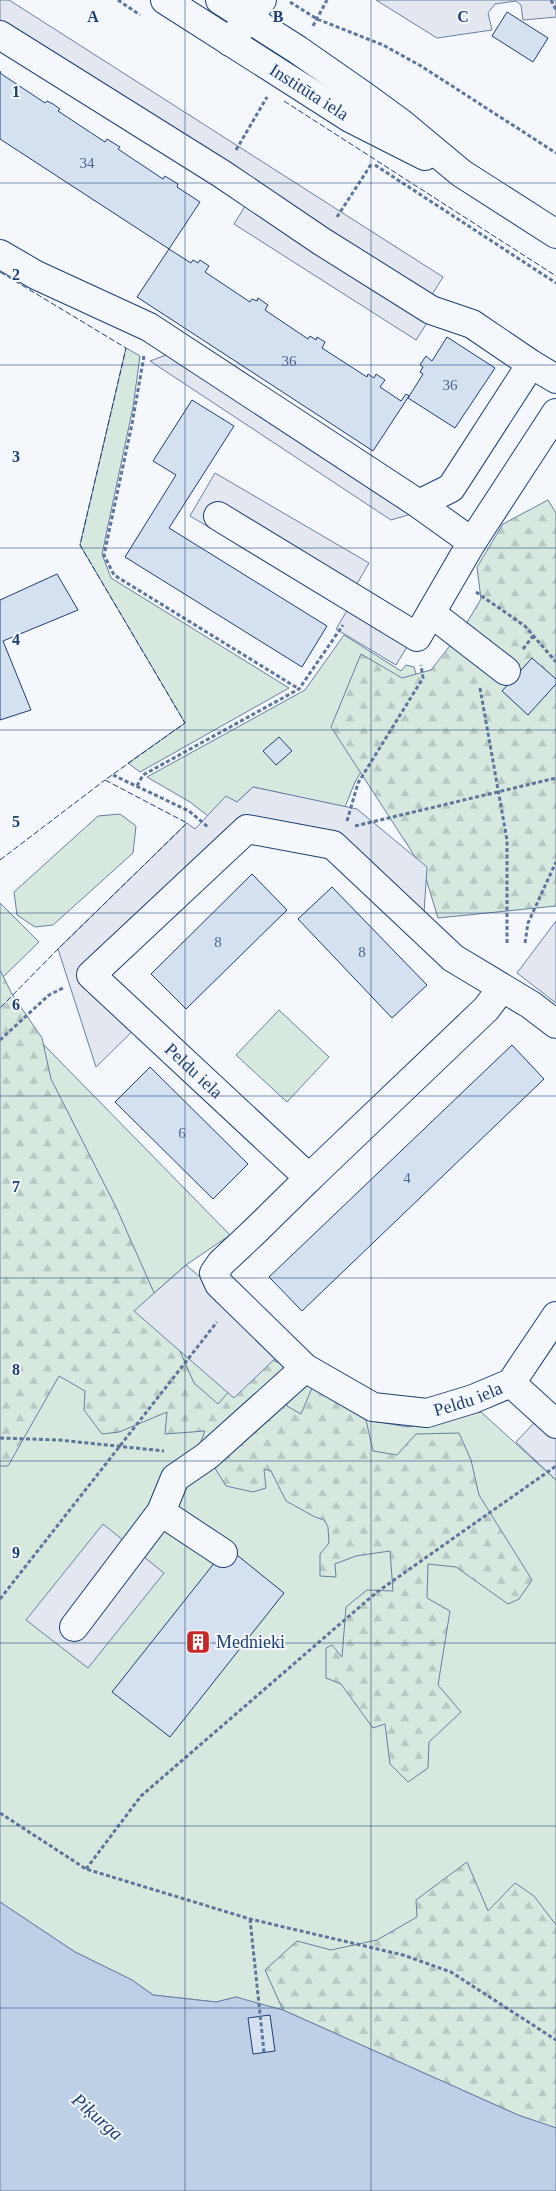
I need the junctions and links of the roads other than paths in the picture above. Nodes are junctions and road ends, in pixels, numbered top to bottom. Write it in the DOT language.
graph roads {
  1 [pos="165,0"];
  2 [pos="220,0"];
  3 [pos="266,6"];
  4 [pos="0,35"];
  5 [pos="230,42"];
  6 [pos="460,173"];
  7 [pos="556,234"];
  8 [pos="0,254"];
  9 [pos="531,364"];
  10 [pos="556,379"];
  11 [pos="556,413"];
  12 [pos="419,504"];
  13 [pos="218,516"];
  14 [pos="472,542"];
  15 [pos="431,613"];
  16 [pos="506,671"];
  17 [pos="502,988"];
  18 [pos="556,1024"];
  19 [pos="309,1178"];
  20 [pos="556,1316"];
  21 [pos="305,1368"];
  22 [pos="511,1383"];
  23 [pos="556,1424"];
  24 [pos="162,1512"];
  25 [pos="223,1553"];
  26 [pos="74,1627"];
  1 -- 5 [label="street, Institūta iela"];
  2 -- 3 [label="street, Institūta iela"];
  3 -- 5 [label="street"];
  3 -- 6 [label="street, Institūta iela"];
  4 -- 9 [label="street"];
  5 -- 6 [label="street, Institūta iela"];
  6 -- 7 [label="street, Institūta iela"];
  8 -- 12 [label="street"];
  9 -- 10 [label="street"];
  9 -- 12 [label="street"];
  11 -- 14 [label="street"];
  12 -- 14 [label="street"];
  13 -- 15 [label="street"];
  14 -- 15 [label="street"];
  15 -- 16 [label="street"];
  17 -- 18 [label="street"];
  17 -- 19 [label="street"];
  17 -- 19 [label="street, Peldu iela"];
  19 -- 21 [label="street, Peldu iela"];
  20 -- 22 [label="street, Peldu iela"];
  21 -- 22 [label="street, Peldu iela"];
  21 -- 24 [label="street"];
  22 -- 23 [label="street"];
  24 -- 25 [label="street"];
  24 -- 26 [label="street"];
}
